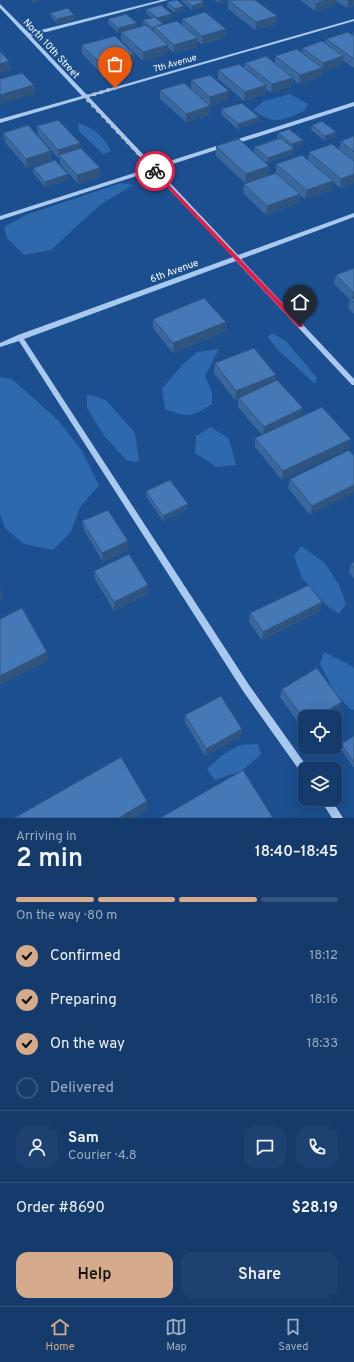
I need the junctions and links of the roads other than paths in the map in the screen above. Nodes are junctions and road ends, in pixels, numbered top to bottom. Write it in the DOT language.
graph roads {
  1 [pos="166,0"];
  2 [pos="0,5"];
  3 [pos="354,20"];
  4 [pos="28,35"];
  5 [pos="85,97"];
  6 [pos="354,104"];
  7 [pos="0,121"];
  8 [pos="153,169"];
  9 [pos="354,215"];
  10 [pos="0,218"];
  11 [pos="236,258"];
  12 [pos="20,337"];
  13 [pos="0,345"];
  14 [pos="354,383"];
  15 [pos="299,762"];
  16 [pos="330,806"];
  17 [pos="338,818"];
  1 -- 4 [label="street"];
  2 -- 4 [label="street, North 10th Street"];
  3 -- 5 [label="street, 7th Avenue"];
  4 -- 5 [label="street, North 10th Street"];
  5 -- 7 [label="street, 7th Avenue"];
  5 -- 8 [label="street, North 10th Street"];
  6 -- 8 [label="street"];
  8 -- 10 [label="street"];
  8 -- 11 [label="street, North 10th Street"];
  9 -- 11 [label="street, 6th Avenue"];
  11 -- 12 [label="street, 6th Avenue"];
  11 -- 14 [label="street, North 10th Street"];
  12 -- 13 [label="street, 6th Avenue"];
  12 -- 15 [label="street"];
  16 -- 17 [label="street"];
}
